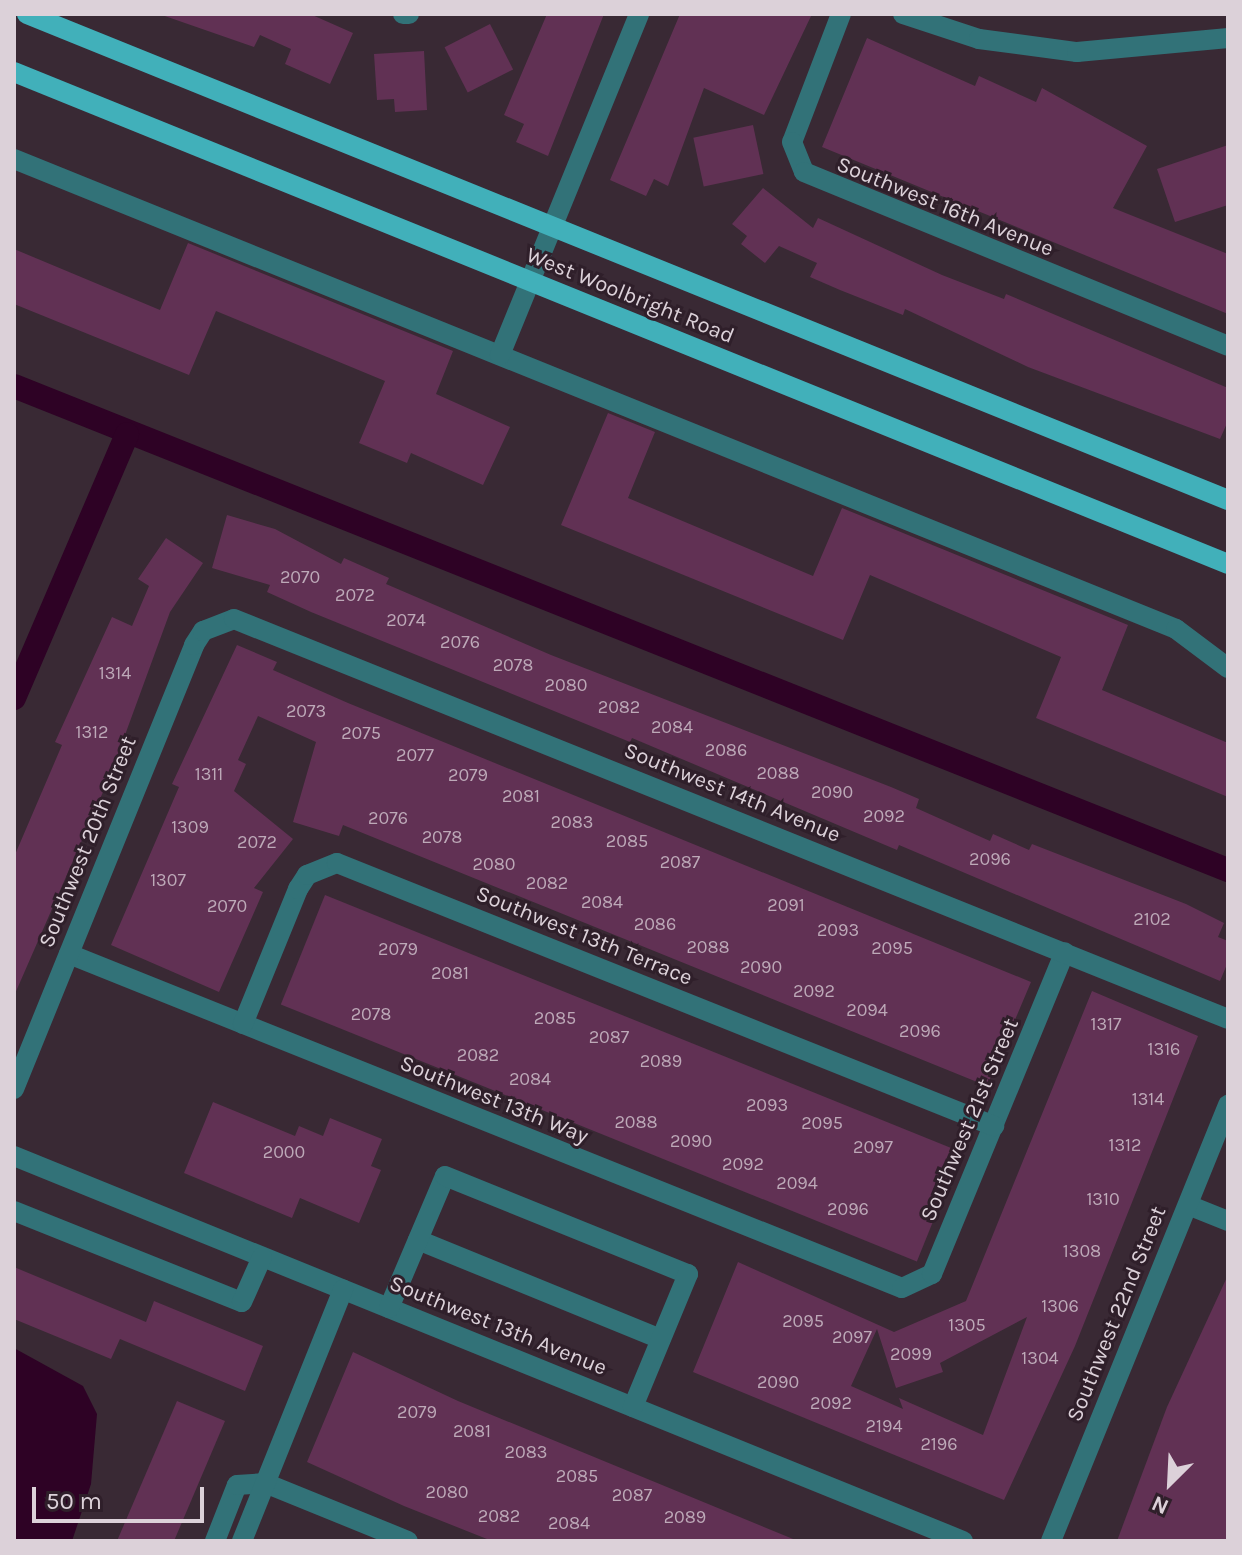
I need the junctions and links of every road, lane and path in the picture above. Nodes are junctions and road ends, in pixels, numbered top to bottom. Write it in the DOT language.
graph roads {
  1 [pos="27,14"];
  2 [pos="639,14"];
  3 [pos="841,14"];
  4 [pos="903,14"];
  5 [pos="1228,38"];
  6 [pos="14,72"];
  7 [pos="14,159"];
  8 [pos="554,228"];
  9 [pos="531,282"];
  10 [pos="1228,346"];
  11 [pos="500,355"];
  12 [pos="1228,500"];
  13 [pos="1228,564"];
  14 [pos="217,622"];
  15 [pos="1228,668"];
  16 [pos="1065,952"];
  17 [pos="69,954"];
  18 [pos="1228,1019"];
  19 [pos="243,1024"];
  20 [pos="14,1089"];
  21 [pos="1228,1105"];
  22 [pos="994,1126"];
  23 [pos="14,1156"];
  24 [pos="1188,1205"];
  25 [pos="14,1211"];
  26 [pos="1228,1221"];
  27 [pos="418,1240"];
  28 [pos="262,1257"];
  29 [pos="902,1288"];
  30 [pos="343,1290"];
  31 [pos="389,1308"];
  32 [pos="661,1339"];
  33 [pos="633,1407"];
  34 [pos="265,1483"];
  35 [pos="215,1541"];
  36 [pos="242,1541"];
  37 [pos="408,1541"];
  38 [pos="963,1541"];
  39 [pos="1051,1541"];
  1 -- 8 [label="main road, West Woolbright Road"];
  2 -- 8 [label="street"];
  3 -- 10 [label="street, Southwest 16th Avenue"];
  4 -- 5 [label="street"];
  6 -- 9 [label="main road, West Woolbright Road"];
  7 -- 11 [label="street"];
  8 -- 9 [label="street"];
  8 -- 12 [label="main road, West Woolbright Road"];
  9 -- 11 [label="street"];
  9 -- 13 [label="main road, West Woolbright Road"];
  11 -- 15 [label="street"];
  14 -- 16 [label="street, Southwest 14th Avenue"];
  14 -- 17 [label="street, Southwest 20th Street"];
  16 -- 18 [label="street, Southwest 14th Avenue"];
  16 -- 22 [label="street, Southwest 21st Street"];
  17 -- 19 [label="street, Southwest 13th Way"];
  17 -- 20 [label="street, Southwest 20th Street"];
  19 -- 22 [label="street, Southwest 13th Terrace"];
  19 -- 29 [label="street, Southwest 13th Way"];
  21 -- 24 [label="street, Southwest 22nd Street"];
  22 -- 29 [label="street, Southwest 21st Street"];
  23 -- 28 [label="street, Southwest 13th Avenue"];
  24 -- 26 [label="street"];
  24 -- 39 [label="street, Southwest 22nd Street"];
  25 -- 28 [label="street"];
  27 -- 31 [label="street"];
  27 -- 32 [label="street"];
  27 -- 32 [label="street"];
  28 -- 30 [label="street, Southwest 13th Avenue"];
  30 -- 31 [label="street, Southwest 13th Avenue"];
  30 -- 34 [label="street"];
  31 -- 33 [label="street, Southwest 13th Avenue"];
  32 -- 33 [label="street"];
  33 -- 38 [label="street, Southwest 13th Avenue"];
  34 -- 35 [label="street"];
  34 -- 36 [label="street"];
  34 -- 37 [label="street"];
}
